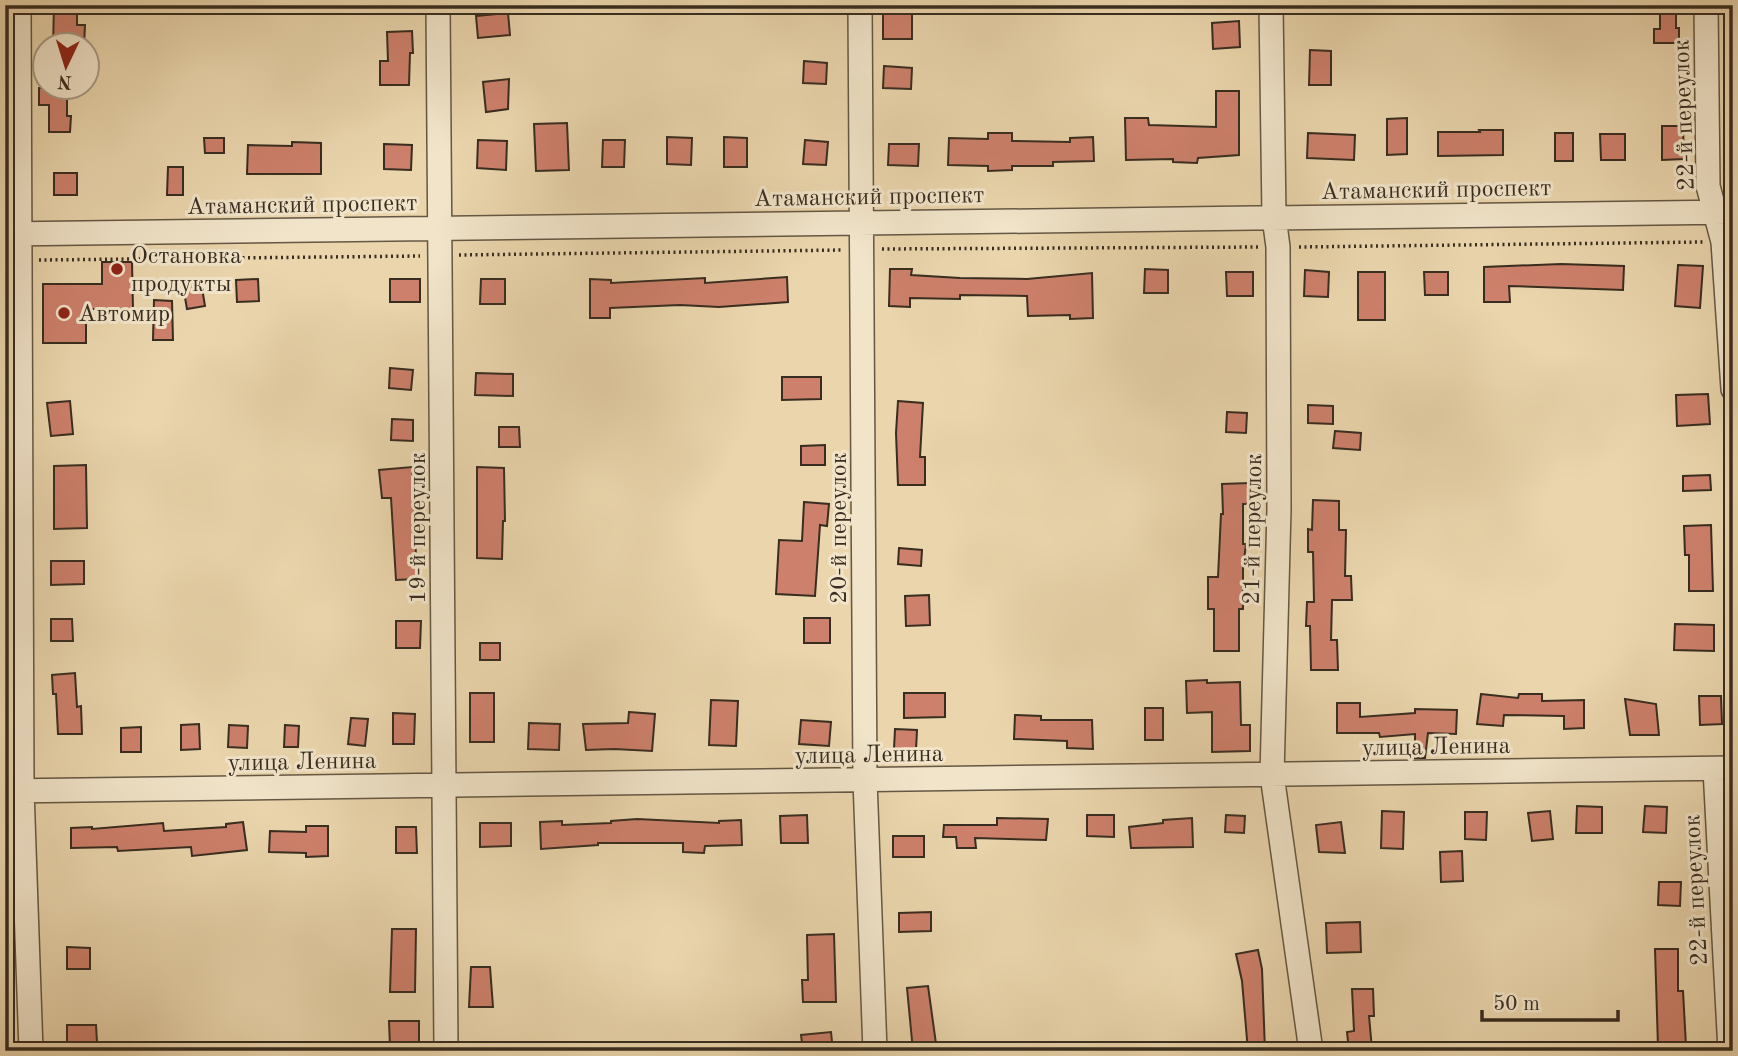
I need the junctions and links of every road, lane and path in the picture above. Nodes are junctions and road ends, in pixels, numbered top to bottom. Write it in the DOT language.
graph roads {
  1 [pos="19,5"];
  2 [pos="438,5"];
  3 [pos="860,5"];
  4 [pos="1271,5"];
  5 [pos="1706,5"];
  6 [pos="1724,212"];
  7 [pos="1274,217"];
  8 [pos="863,222"];
  9 [pos="441,228"];
  10 [pos="13,234"];
  11 [pos="1733,389"];
  12 [pos="1724,768"];
  13 [pos="1272,775"];
  14 [pos="865,780"];
  15 [pos="445,786"];
  16 [pos="13,791"];
  17 [pos="31,1051"];
  18 [pos="446,1051"];
  19 [pos="875,1051"];
  20 [pos="1311,1051"];
  21 [pos="1730,1051"];
  1 -- 10 [label="street"];
  2 -- 9 [label="street, 19-й переулок"];
  3 -- 8 [label="street, 20-й переулок"];
  4 -- 7 [label="street, 21-й переулок"];
  5 -- 6 [label="street, 22-й переулок"];
  6 -- 7 [label="street, Атаманский проспект"];
  6 -- 11 [label="street, 22-й переулок"];
  7 -- 8 [label="street, Атаманский проспект"];
  7 -- 13 [label="street, 21-й переулок"];
  8 -- 9 [label="street, Атаманский проспект"];
  8 -- 14 [label="street, 20-й переулок"];
  9 -- 10 [label="street, Атаманский проспект"];
  9 -- 15 [label="street, 19-й переулок"];
  10 -- 16 [label="street"];
  12 -- 13 [label="street, улица Ленина"];
  12 -- 21 [label="street, 22-й переулок"];
  13 -- 14 [label="street, улица Ленина"];
  13 -- 20 [label="street, 21-й переулок"];
  14 -- 15 [label="street, улица Ленина"];
  14 -- 19 [label="street, 20-й переулок"];
  15 -- 16 [label="street, улица Ленина"];
  15 -- 18 [label="street, 19-й переулок"];
  16 -- 17 [label="street"];
}
